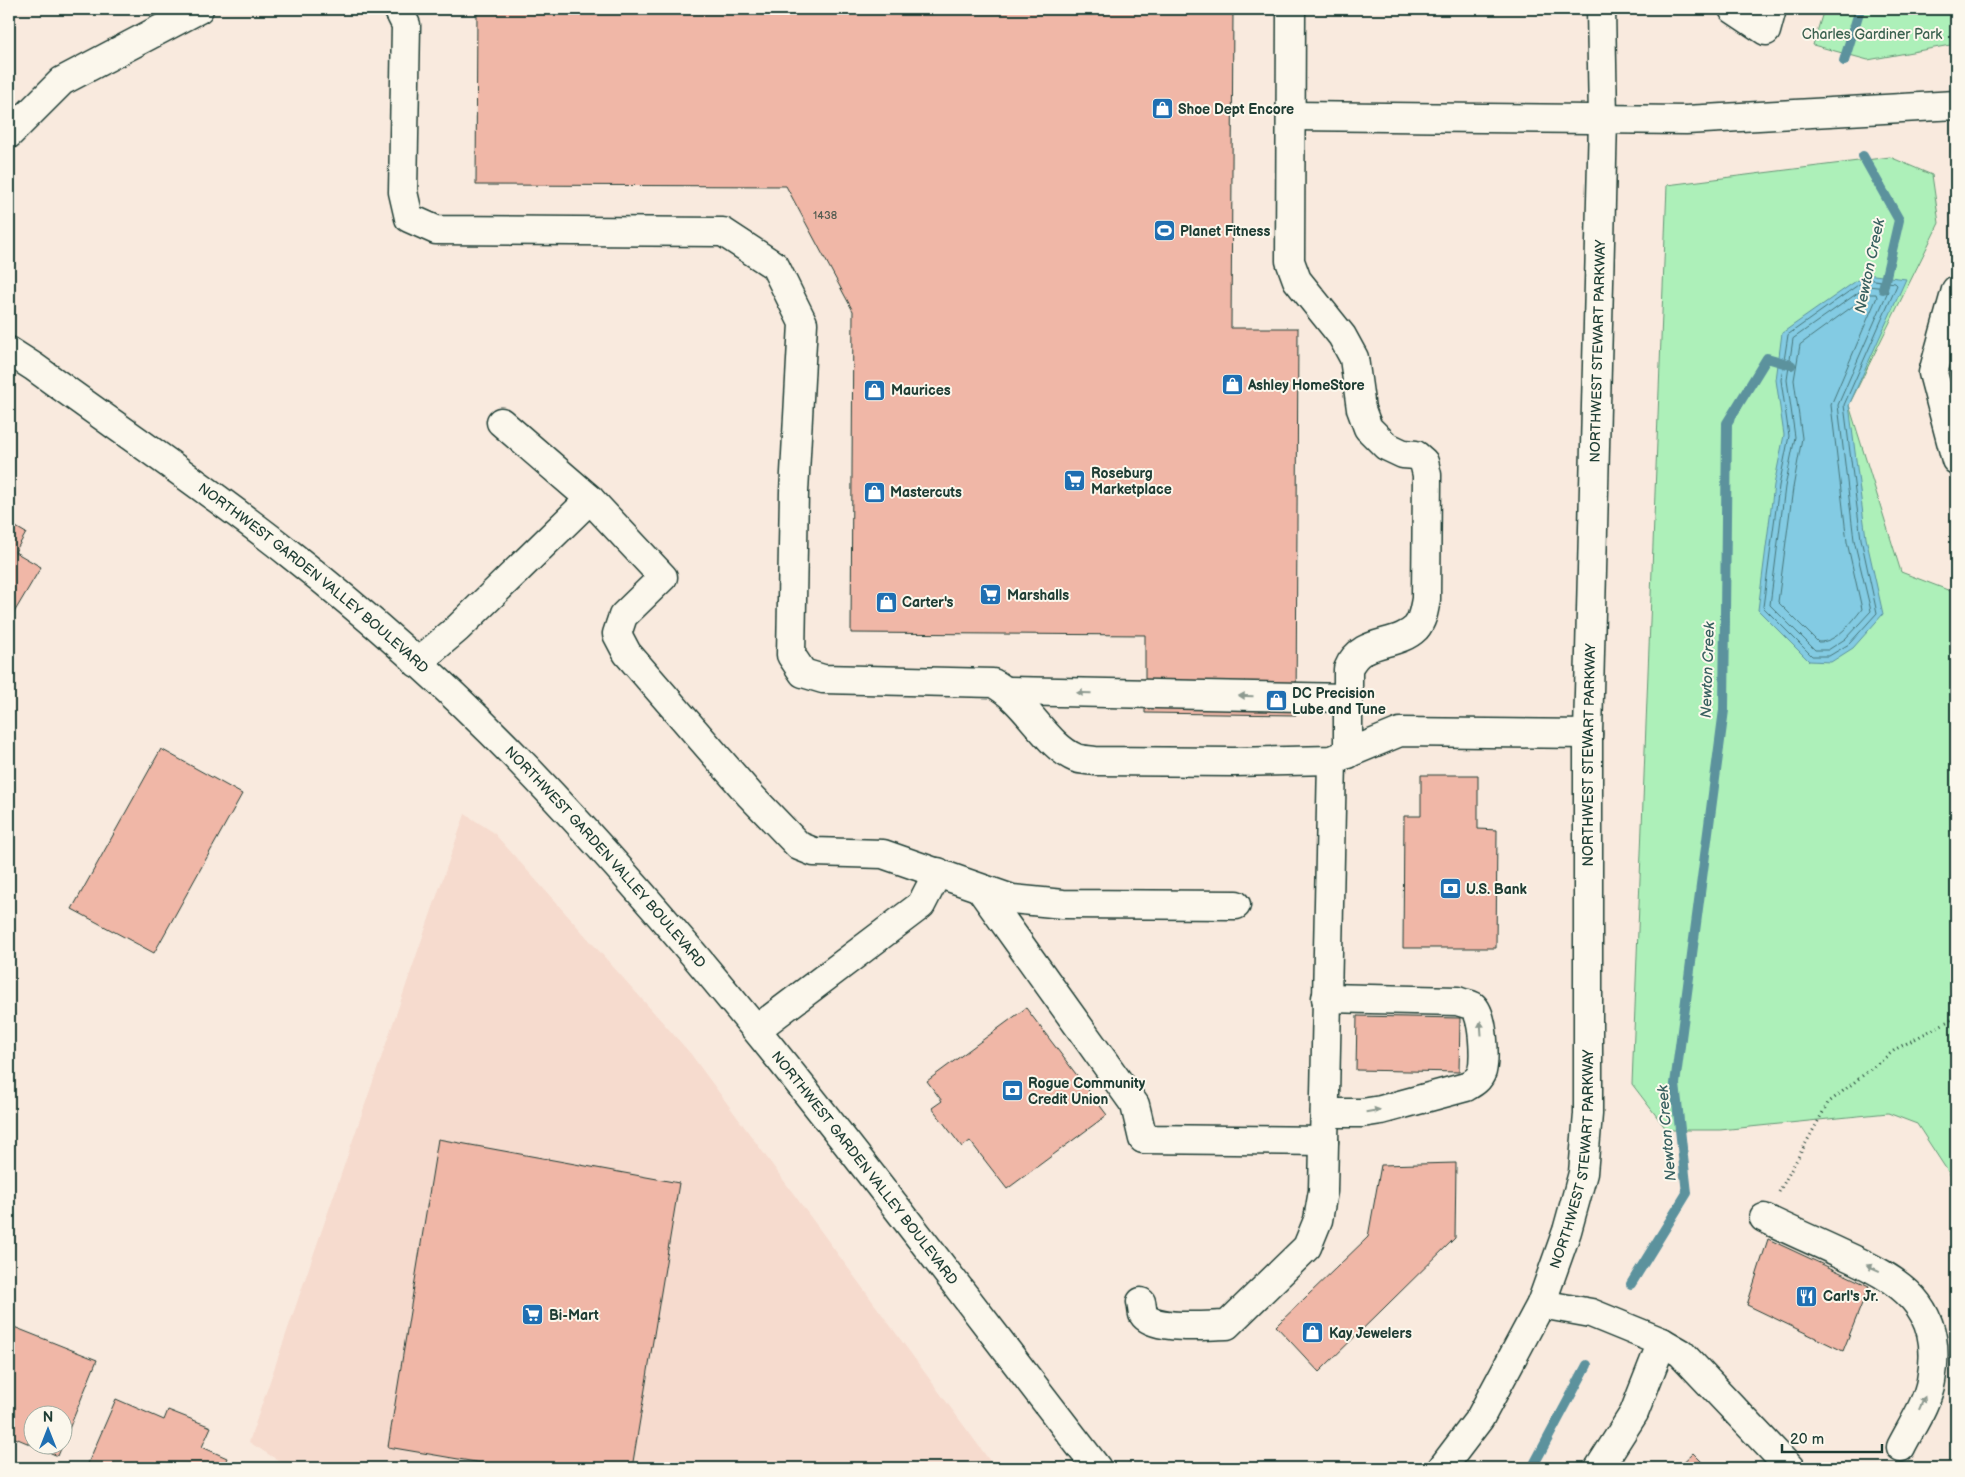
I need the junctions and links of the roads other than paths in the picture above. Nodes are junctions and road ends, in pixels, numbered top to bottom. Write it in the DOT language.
graph roads {
  1 [pos="198,9"];
  2 [pos="398,9"];
  3 [pos="1291,9"];
  4 [pos="1601,9"];
  5 [pos="1733,9"];
  6 [pos="1772,9"];
  7 [pos="1956,105"];
  8 [pos="1292,116"];
  9 [pos="1603,119"];
  10 [pos="9,134"];
  11 [pos="1956,290"];
  12 [pos="9,351"];
  13 [pos="501,422"];
  14 [pos="1956,460"];
  15 [pos="590,500"];
  16 [pos="417,663"];
  17 [pos="1008,691"];
  18 [pos="1347,698"];
  19 [pos="1588,734"];
  20 [pos="1340,757"];
  21 [pos="938,872"];
  22 [pos="981,890"];
  23 [pos="1236,905"];
  24 [pos="1326,998"];
  25 [pos="757,1030"];
  26 [pos="1325,1112"];
  27 [pos="1324,1141"];
  28 [pos="1764,1218"];
  29 [pos="1141,1302"];
  30 [pos="1541,1304"];
  31 [pos="1662,1342"];
  32 [pos="1901,1447"];
  33 [pos="1097,1468"];
  34 [pos="1442,1468"];
  35 [pos="1599,1468"];
  36 [pos="1790,1468"];
  1 -- 10 [label="main road"];
  2 -- 17 [label="main road"];
  3 -- 8 [label="main road"];
  4 -- 9 [label="main road, NORTHWEST STEWART PARKWAY"];
  5 -- 6 [label="main road"];
  7 -- 9 [label="main road"];
  8 -- 9 [label="main road"];
  8 -- 18 [label="main road"];
  9 -- 19 [label="main road, NORTHWEST STEWART PARKWAY"];
  11 -- 14 [label="main road"];
  12 -- 16 [label="main road, NORTHWEST GARDEN VALLEY BOULEVARD"];
  13 -- 15 [label="main road"];
  15 -- 16 [label="main road"];
  15 -- 21 [label="main road"];
  16 -- 25 [label="main road, NORTHWEST GARDEN VALLEY BOULEVARD"];
  18 -- 17 [label="main road, one-way"];
  17 -- 20 [label="main road"];
  18 -- 20 [label="main road"];
  19 -- 20 [label="main road"];
  19 -- 30 [label="main road, NORTHWEST STEWART PARKWAY"];
  20 -- 24 [label="main road"];
  21 -- 22 [label="main road"];
  21 -- 25 [label="main road"];
  22 -- 23 [label="main road"];
  22 -- 27 [label="main road"];
  24 -- 26 [label="main road"];
  26 -- 24 [label="main road, one-way"];
  25 -- 33 [label="main road, NORTHWEST GARDEN VALLEY BOULEVARD"];
  26 -- 27 [label="main road"];
  27 -- 29 [label="main road"];
  32 -- 28 [label="main road, one-way"];
  30 -- 31 [label="main road"];
  30 -- 34 [label="main road, NORTHWEST STEWART PARKWAY"];
  31 -- 35 [label="main road"];
  31 -- 36 [label="main road"];
}
